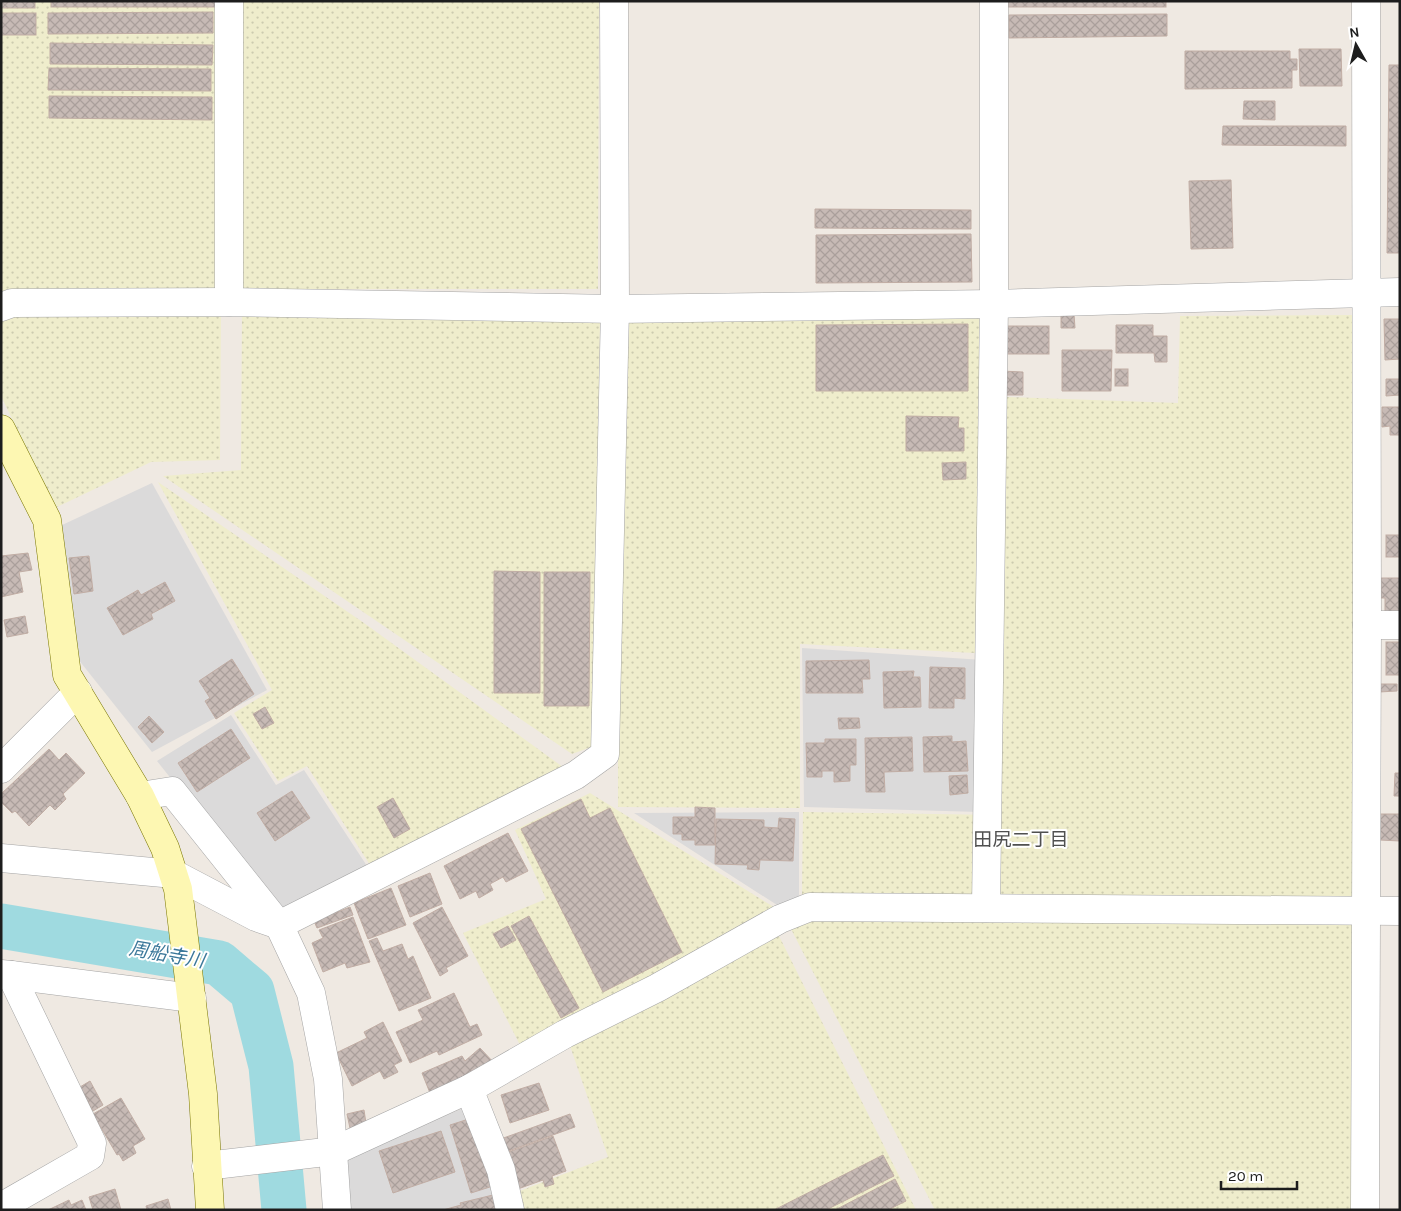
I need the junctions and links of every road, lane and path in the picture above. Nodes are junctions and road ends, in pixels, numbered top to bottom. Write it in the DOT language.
graph roads {
  1 [pos="229,1"];
  2 [pos="614,1"];
  3 [pos="994,1"];
  4 [pos="1366,1"];
  5 [pos="1400,292"];
  6 [pos="1367,293"];
  7 [pos="229,302"];
  8 [pos="994,304"];
  9 [pos="1,307"];
  10 [pos="615,309"];
  11 [pos="1,429"];
  12 [pos="1367,625"];
  13 [pos="1400,625"];
  14 [pos="78,692"];
  15 [pos="1,769"];
  16 [pos="140,796"];
  17 [pos="1,858"];
  18 [pos="176,881"];
  19 [pos="986,908"];
  20 [pos="1365,911"];
  21 [pos="1400,911"];
  22 [pos="279,925"];
  23 [pos="6,974"];
  24 [pos="191,991"];
  25 [pos="469,1089"];
  26 [pos="334,1152"];
  27 [pos="206,1166"];
  28 [pos="1,1206"];
  29 [pos="210,1210"];
  30 [pos="337,1210"];
  31 [pos="510,1210"];
  32 [pos="1365,1210"];
  1 -- 7 [label="street"];
  2 -- 10 [label="street"];
  3 -- 8 [label="street"];
  4 -- 6 [label="street"];
  5 -- 6 [label="street"];
  6 -- 8 [label="street"];
  6 -- 12 [label="street"];
  7 -- 9 [label="street"];
  7 -- 10 [label="street"];
  8 -- 10 [label="street"];
  8 -- 19 [label="street"];
  10 -- 22 [label="street"];
  11 -- 14 [label="street"];
  12 -- 13 [label="street"];
  12 -- 20 [label="street"];
  14 -- 15 [label="street"];
  14 -- 16 [label="street"];
  16 -- 18 [label="street"];
  16 -- 22 [label="street"];
  17 -- 18 [label="street"];
  18 -- 22 [label="street"];
  18 -- 24 [label="street"];
  19 -- 20 [label="street"];
  19 -- 25 [label="street"];
  20 -- 21 [label="street"];
  20 -- 32 [label="street"];
  22 -- 26 [label="street"];
  23 -- 24 [label="street"];
  23 -- 28 [label="street"];
  24 -- 27 [label="street"];
  25 -- 26 [label="street"];
  25 -- 31 [label="street"];
  26 -- 27 [label="street"];
  26 -- 30 [label="street"];
  27 -- 29 [label="street"];
}
